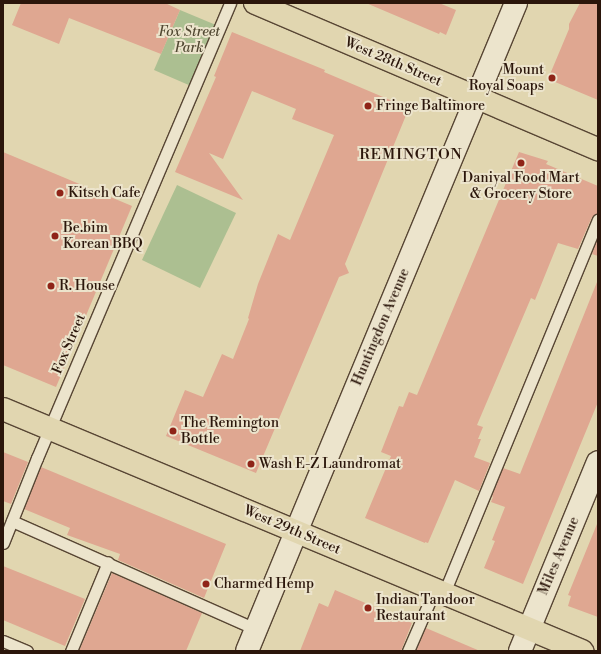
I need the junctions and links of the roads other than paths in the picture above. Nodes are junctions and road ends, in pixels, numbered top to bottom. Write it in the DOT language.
graph roads {
  1 [pos="230,3"];
  2 [pos="255,3"];
  3 [pos="516,3"];
  4 [pos="476,97"];
  5 [pos="598,149"];
  6 [pos="598,220"];
  7 [pos="3,409"];
  8 [pos="50,429"];
  9 [pos="598,462"];
  10 [pos="12,521"];
  11 [pos="296,532"];
  12 [pos="3,543"];
  13 [pos="108,562"];
  14 [pos="439,591"];
  15 [pos="529,628"];
  16 [pos="256,629"];
  17 [pos="3,641"];
  18 [pos="27,651"];
  19 [pos="71,651"];
  20 [pos="247,651"];
  21 [pos="408,651"];
  22 [pos="520,651"];
  23 [pos="582,651"];
  1 -- 8 [label="lane, Fox Street"];
  2 -- 4 [label="main road, West 28th Street"];
  3 -- 4 [label="main road, Huntingdon Avenue"];
  4 -- 5 [label="main road, West 28th Street"];
  4 -- 11 [label="main road, Huntingdon Avenue"];
  6 -- 14 [label="lane"];
  7 -- 8 [label="main road, West 29th Street"];
  8 -- 10 [label="lane, Fox Street"];
  8 -- 11 [label="main road, West 29th Street"];
  9 -- 15 [label="main road, Miles Avenue"];
  10 -- 12 [label="lane, Fox Street"];
  10 -- 13 [label="lane"];
  11 -- 14 [label="main road, West 29th Street"];
  11 -- 16 [label="main road, Huntingdon Avenue"];
  13 -- 16 [label="lane"];
  13 -- 19 [label="lane"];
  14 -- 15 [label="main road, West 29th Street"];
  14 -- 21 [label="lane"];
  15 -- 22 [label="main road, Miles Avenue"];
  15 -- 23 [label="main road, West 29th Street"];
  16 -- 20 [label="main road, Huntingdon Avenue"];
  17 -- 18 [label="lane"];
}
